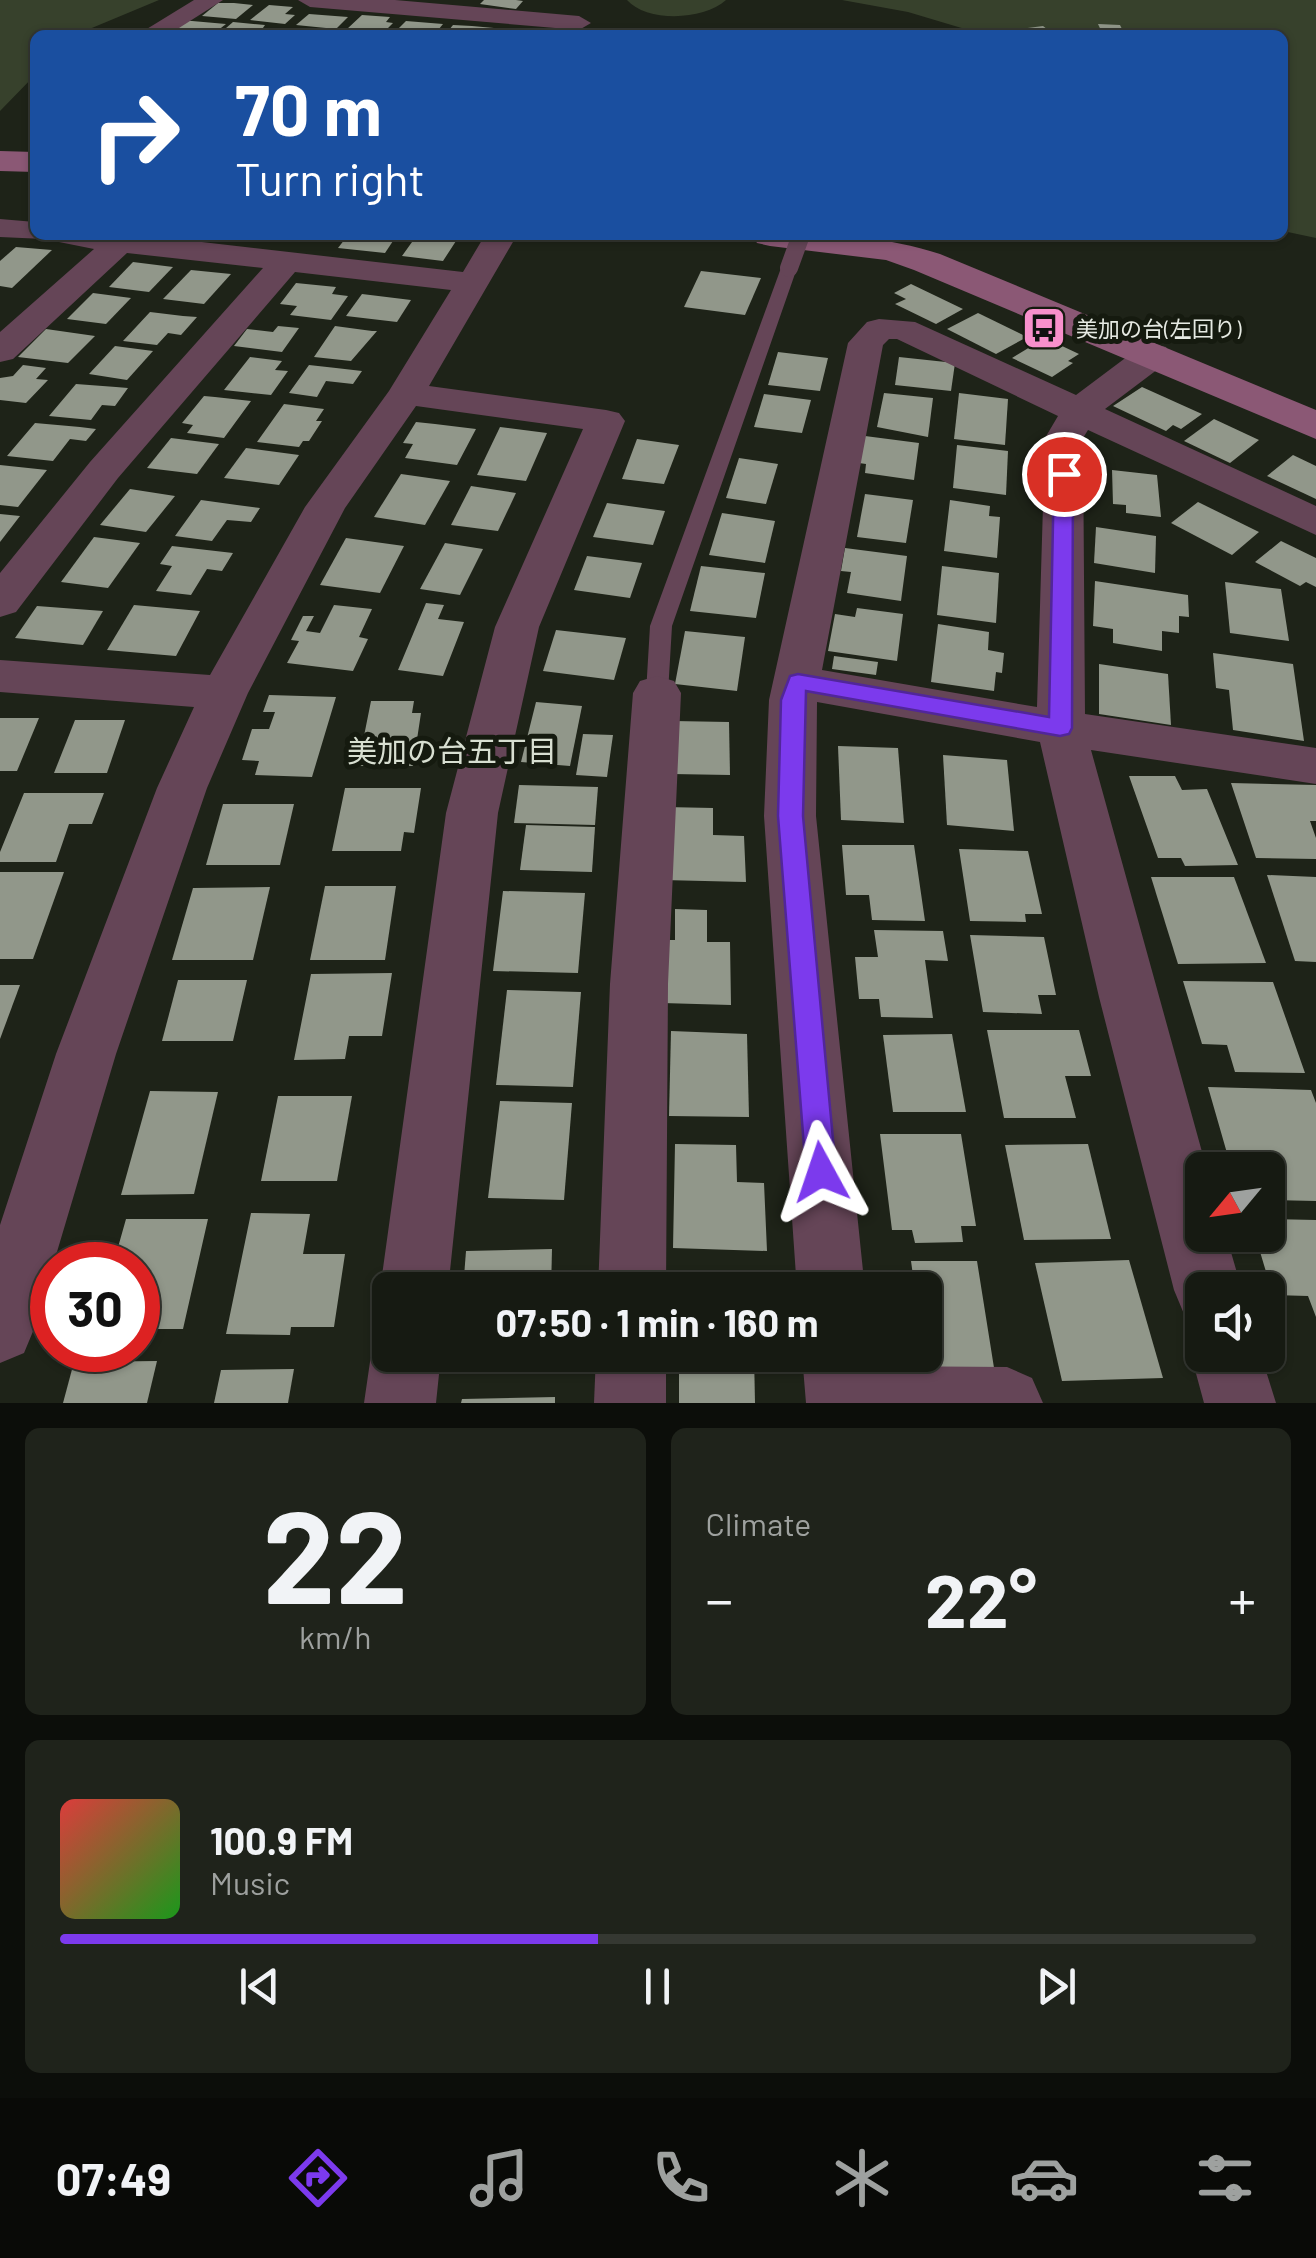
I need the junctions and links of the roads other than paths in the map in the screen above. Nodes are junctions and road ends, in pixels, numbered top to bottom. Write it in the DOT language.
graph roads {
  1 [pos="212,0"];
  2 [pos="310,0"];
  3 [pos="561,0"];
  4 [pos="584,29"];
  5 [pos="159,30"];
  6 [pos="0,228"];
  7 [pos="30,231"];
  8 [pos="96,240"];
  9 [pos="498,240"];
  10 [pos="119,243"];
  11 [pos="780,252"];
  12 [pos="286,262"];
  13 [pos="474,283"];
  14 [pos="0,351"];
  15 [pos="1153,355"];
  16 [pos="406,394"];
  17 [pos="1079,411"];
  18 [pos="1316,426"];
  19 [pos="1316,522"];
  20 [pos="0,602"];
  21 [pos="0,676"];
  22 [pos="798,682"];
  23 [pos="657,693"];
  24 [pos="224,694"];
  25 [pos="1060,728"];
  26 [pos="1316,766"];
  27 [pos="416,1272"];
  28 [pos="632,1272"];
  29 [pos="829,1272"];
  30 [pos="1203,1272"];
  31 [pos="0,1329"];
  32 [pos="404,1372"];
  33 [pos="631,1372"];
  34 [pos="838,1372"];
  35 [pos="1231,1372"];
  36 [pos="400,1403"];
  37 [pos="630,1403"];
  38 [pos="1006,1403"];
  39 [pos="1240,1403"];
  1 -- 5 [label="street"];
  2 -- 4 [label="street"];
  3 -- 4 [label="street"];
  6 -- 7 [label="street"];
  8 -- 10 [label="street"];
  9 -- 13 [label="street"];
  10 -- 12 [label="street"];
  10 -- 14 [label="street"];
  11 -- 15 [label="street"];
  11 -- 23 [label="lane"];
  12 -- 13 [label="street"];
  12 -- 20 [label="street"];
  13 -- 16 [label="street"];
  15 -- 17 [label="street"];
  15 -- 18 [label="street"];
  16 -- 24 [label="street"];
  16 -- 27 [label="street"];
  17 -- 19 [label="street"];
  17 -- 22 [label="street"];
  17 -- 25 [label="street"];
  21 -- 24 [label="street"];
  22 -- 25 [label="street"];
  22 -- 29 [label="street"];
  23 -- 28 [label="street"];
  24 -- 31 [label="street"];
  25 -- 26 [label="street"];
  25 -- 30 [label="street"];
  32 -- 36 [label="street"];
  33 -- 37 [label="street"];
  34 -- 38 [label="street"];
  35 -- 39 [label="street"];
}
